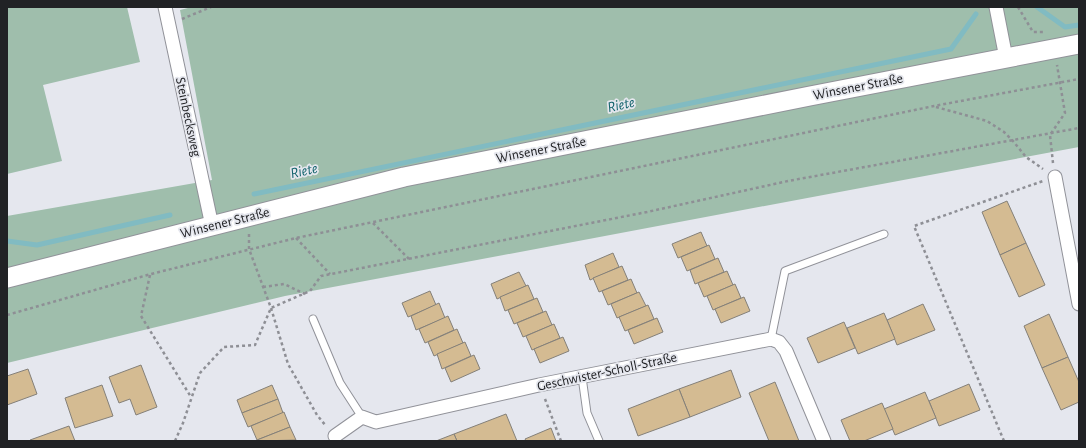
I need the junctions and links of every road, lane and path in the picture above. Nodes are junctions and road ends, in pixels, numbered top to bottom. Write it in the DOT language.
graph roads {
  1 [pos="165,7"];
  2 [pos="211,7"];
  3 [pos="996,7"];
  4 [pos="1018,7"];
  5 [pos="169,25"];
  6 [pos="1079,44"];
  7 [pos="1053,49"];
  8 [pos="1006,58"];
  9 [pos="1079,79"];
  10 [pos="1061,83"];
  11 [pos="934,106"];
  12 [pos="1079,128"];
  13 [pos="1050,134"];
  14 [pos="1013,141"];
  15 [pos="1055,177"];
  16 [pos="372,223"];
  17 [pos="212,226"];
  18 [pos="884,234"];
  19 [pos="296,238"];
  20 [pos="249,249"];
  21 [pos="408,259"];
  22 [pos="151,274"];
  23 [pos="330,274"];
  24 [pos="7,278"];
  25 [pos="263,287"];
  26 [pos="305,294"];
  27 [pos="1079,304"];
  28 [pos="271,308"];
  29 [pos="7,315"];
  30 [pos="313,319"];
  31 [pos="771,339"];
  32 [pos="582,377"];
  33 [pos="539,385"];
  34 [pos="192,397"];
  35 [pos="362,417"];
  36 [pos="335,436"];
  37 [pos="175,441"];
  38 [pos="561,441"];
  39 [pos="598,441"];
  40 [pos="824,441"];
  41 [pos="1004,441"];
  1 -- 5 [label="street, Steinbecksweg"];
  2 -- 5 [label="path"];
  3 -- 8 [label="street"];
  4 -- 7 [label="path"];
  5 -- 17 [label="street, Steinbecksweg"];
  6 -- 7 [label="main road, Winsener Straße"];
  7 -- 8 [label="main road, Winsener Straße"];
  7 -- 10 [label="path"];
  8 -- 17 [label="main road, Winsener Straße"];
  9 -- 10 [label="path"];
  10 -- 11 [label="path"];
  10 -- 13 [label="path"];
  11 -- 14 [label="path"];
  11 -- 16 [label="path"];
  12 -- 13 [label="path"];
  13 -- 14 [label="path"];
  13 -- 15 [label="path"];
  14 -- 15 [label="path"];
  14 -- 21 [label="path"];
  15 -- 27 [label="street"];
  15 -- 41 [label="path"];
  16 -- 19 [label="path"];
  16 -- 21 [label="path"];
  17 -- 24 [label="main road, Winsener Straße"];
  18 -- 31 [label="lane"];
  19 -- 20 [label="path"];
  19 -- 23 [label="path"];
  20 -- 22 [label="path"];
  20 -- 25 [label="path"];
  21 -- 23 [label="path"];
  22 -- 29 [label="path"];
  22 -- 34 [label="path"];
  23 -- 26 [label="path"];
  25 -- 26 [label="path"];
  25 -- 28 [label="path"];
  26 -- 28 [label="path"];
  28 -- 34 [label="path"];
  28 -- 36 [label="path"];
  30 -- 35 [label="lane"];
  31 -- 32 [label="street, Geschwister-Scholl-Straße"];
  31 -- 40 [label="street"];
  32 -- 33 [label="street, Geschwister-Scholl-Straße"];
  32 -- 39 [label="lane"];
  33 -- 35 [label="street, Geschwister-Scholl-Straße"];
  33 -- 38 [label="path"];
  34 -- 37 [label="path"];
  35 -- 36 [label="street"];
}
